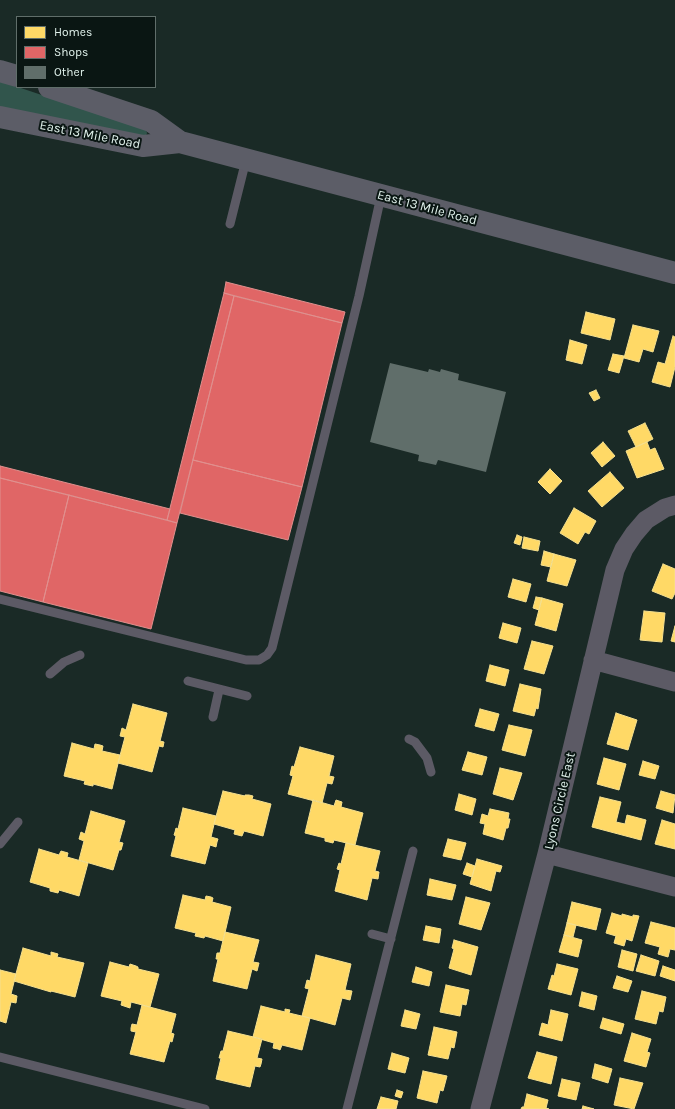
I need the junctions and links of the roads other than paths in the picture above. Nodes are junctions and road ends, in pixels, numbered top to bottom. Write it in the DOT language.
graph roads {
  1 [pos="0,71"];
  2 [pos="16,76"];
  3 [pos="52,88"];
  4 [pos="0,118"];
  5 [pos="180,142"];
  6 [pos="246,160"];
  7 [pos="381,196"];
  8 [pos="230,224"];
  9 [pos="675,273"];
  10 [pos="670,506"];
  11 [pos="0,599"];
  12 [pos="80,655"];
  13 [pos="593,660"];
  14 [pos="50,674"];
  15 [pos="188,681"];
  16 [pos="675,682"];
  17 [pos="219,690"];
  18 [pos="247,696"];
  19 [pos="213,716"];
  20 [pos="409,739"];
  21 [pos="431,772"];
  22 [pos="18,822"];
  23 [pos="0,844"];
  24 [pos="413,851"];
  25 [pos="547,854"];
  26 [pos="675,887"];
  27 [pos="372,934"];
  28 [pos="391,939"];
  29 [pos="0,1057"];
  30 [pos="205,1109"];
  31 [pos="347,1109"];
  32 [pos="480,1109"];
  1 -- 2 [label="main road"];
  3 -- 5 [label="main road, East 13 Mile Road"];
  4 -- 5 [label="main road, East 13 Mile Road"];
  5 -- 6 [label="main road, East 13 Mile Road"];
  6 -- 7 [label="main road, East 13 Mile Road"];
  6 -- 8 [label="lane"];
  7 -- 9 [label="main road, East 13 Mile Road"];
  7 -- 11 [label="lane"];
  10 -- 13 [label="street, Lyons Circle East"];
  12 -- 14 [label="lane"];
  13 -- 16 [label="street"];
  13 -- 25 [label="street, Lyons Circle East"];
  15 -- 17 [label="lane"];
  17 -- 18 [label="lane"];
  17 -- 19 [label="lane"];
  20 -- 21 [label="lane"];
  22 -- 23 [label="lane"];
  24 -- 28 [label="lane"];
  25 -- 26 [label="street"];
  25 -- 32 [label="street, Lyons Circle East"];
  27 -- 28 [label="lane"];
  28 -- 31 [label="lane"];
  29 -- 30 [label="lane"];
}
